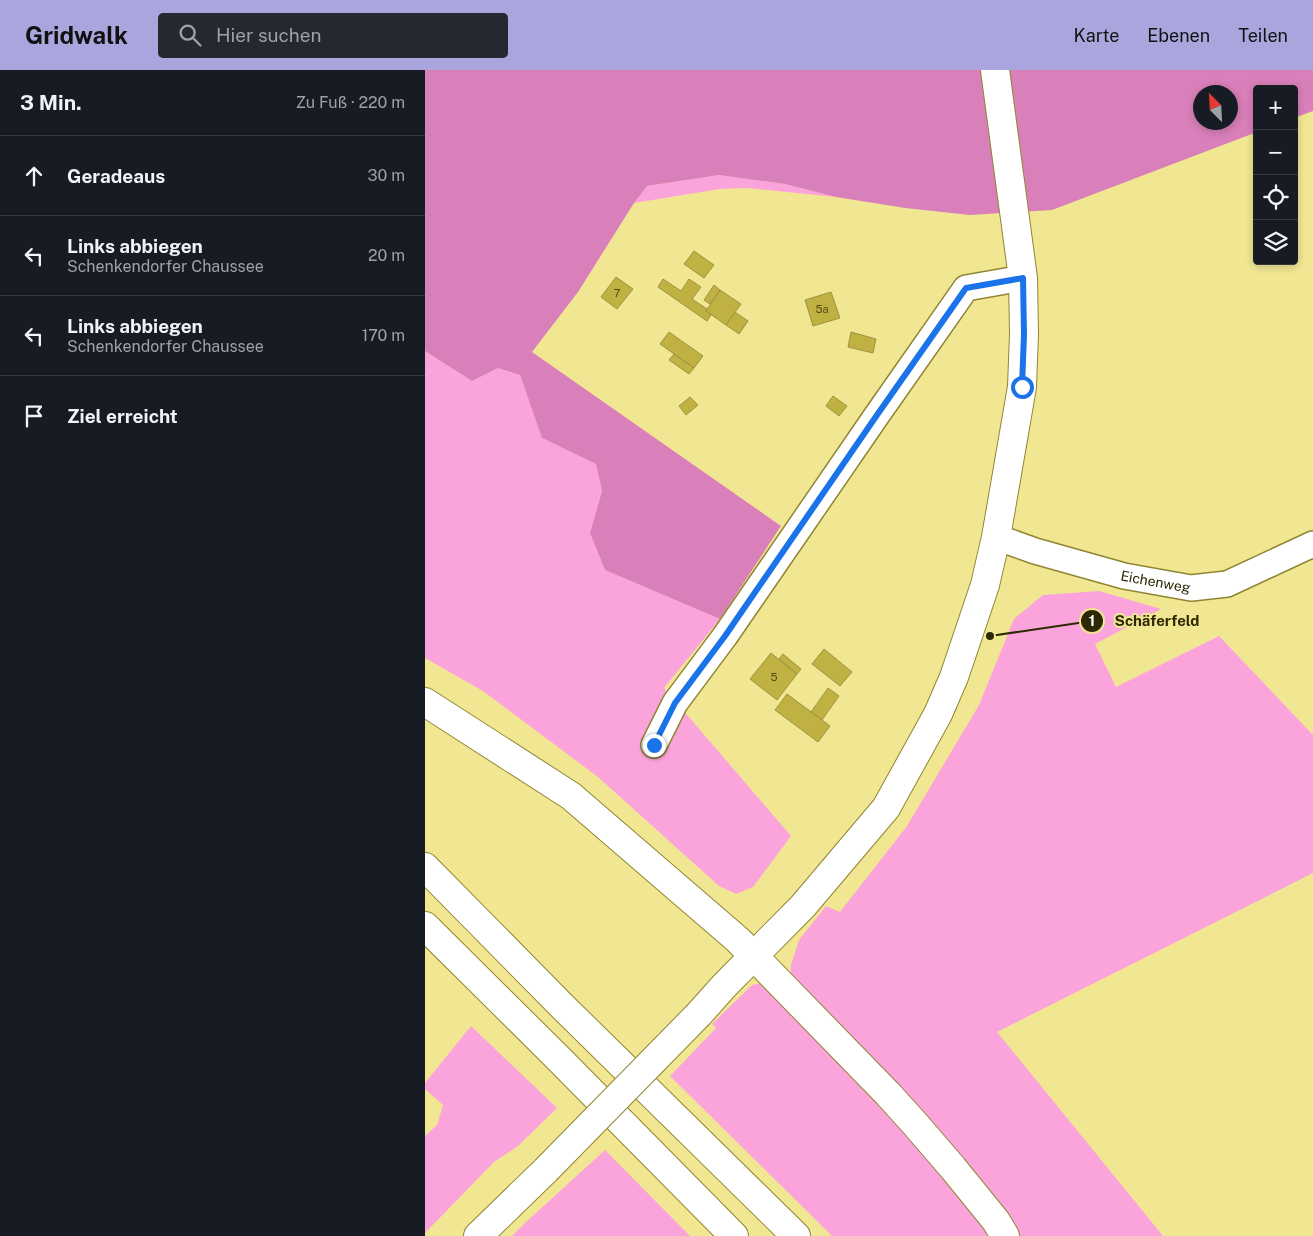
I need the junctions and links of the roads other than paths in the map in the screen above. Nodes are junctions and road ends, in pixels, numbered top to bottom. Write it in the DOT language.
graph roads {
  1 [pos="995,70"];
  2 [pos="1023,278"];
  3 [pos="996,537"];
  4 [pos="1312,546"];
  5 [pos="425,702"];
  6 [pos="654,745"];
  7 [pos="425,867"];
  8 [pos="425,926"];
  9 [pos="754,956"];
  10 [pos="478,1236"];
  11 [pos="734,1236"];
  12 [pos="796,1236"];
  13 [pos="1005,1236"];
  1 -- 2 [label="main road"];
  2 -- 3 [label="main road"];
  2 -- 6 [label="street"];
  3 -- 4 [label="street, Eichenweg"];
  3 -- 9 [label="main road"];
  5 -- 9 [label="main road"];
  7 -- 12 [label="main road"];
  8 -- 11 [label="main road"];
  9 -- 10 [label="main road, bridge"];
  9 -- 13 [label="main road"];
}
